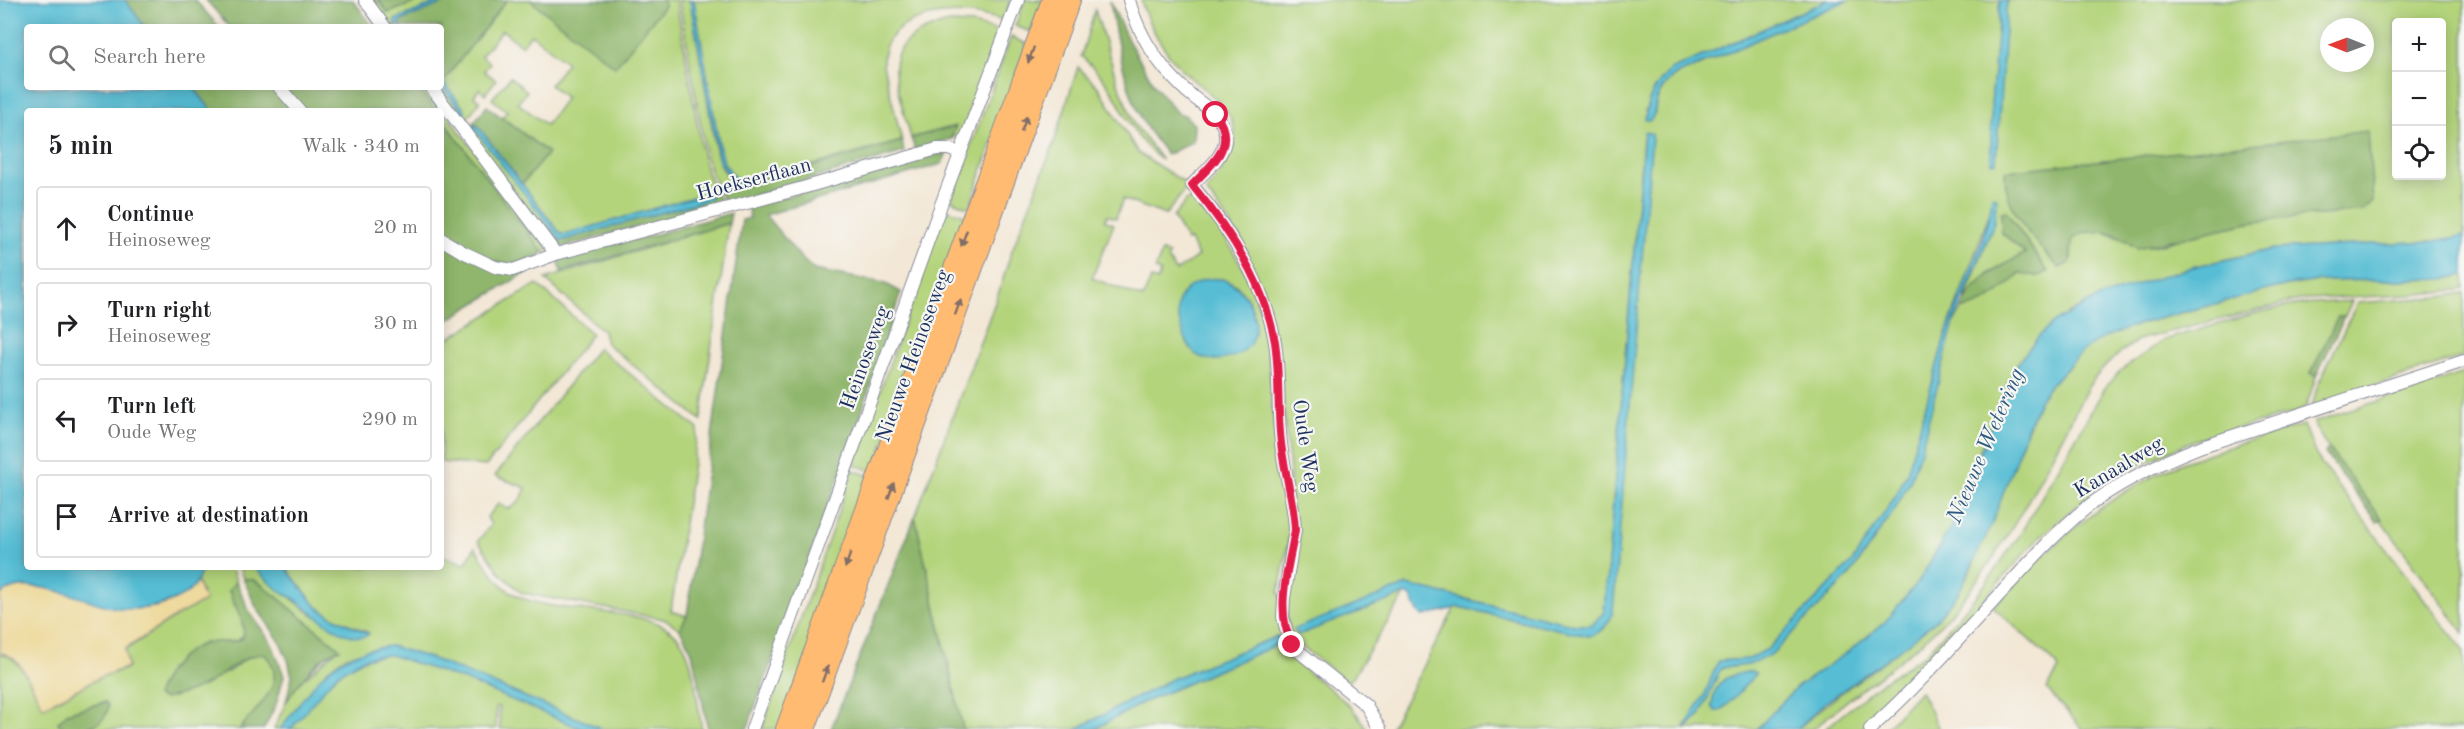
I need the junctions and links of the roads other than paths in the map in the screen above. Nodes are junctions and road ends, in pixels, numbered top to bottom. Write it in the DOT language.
graph roads {
  1 [pos="365,0"];
  2 [pos="1018,0"];
  3 [pos="1052,0"];
  4 [pos="1070,0"];
  5 [pos="1129,0"];
  6 [pos="383,24"];
  7 [pos="282,90"];
  8 [pos="433,90"];
  9 [pos="297,108"];
  10 [pos="961,153"];
  11 [pos="444,241"];
  12 [pos="554,254"];
  13 [pos="2464,361"];
  14 [pos="752,729"];
  15 [pos="786,729"];
  16 [pos="805,729"];
  17 [pos="1380,729"];
  18 [pos="1870,729"];
  1 -- 6 [label="street"];
  2 -- 10 [label="street, Heinoseweg"];
  3 -- 15 [label="highway, Nieuwe Heinoseweg, one-way"];
  16 -- 4 [label="highway, Nieuwe Heinoseweg, one-way"];
  5 -- 17 [label="street, Oude Weg"];
  7 -- 9 [label="street"];
  8 -- 12 [label="street"];
  10 -- 12 [label="street, Hoekserflaan"];
  10 -- 14 [label="street, Heinoseweg"];
  11 -- 12 [label="street, Hoekserflaan"];
  13 -- 18 [label="street, Kanaalweg"];
}
